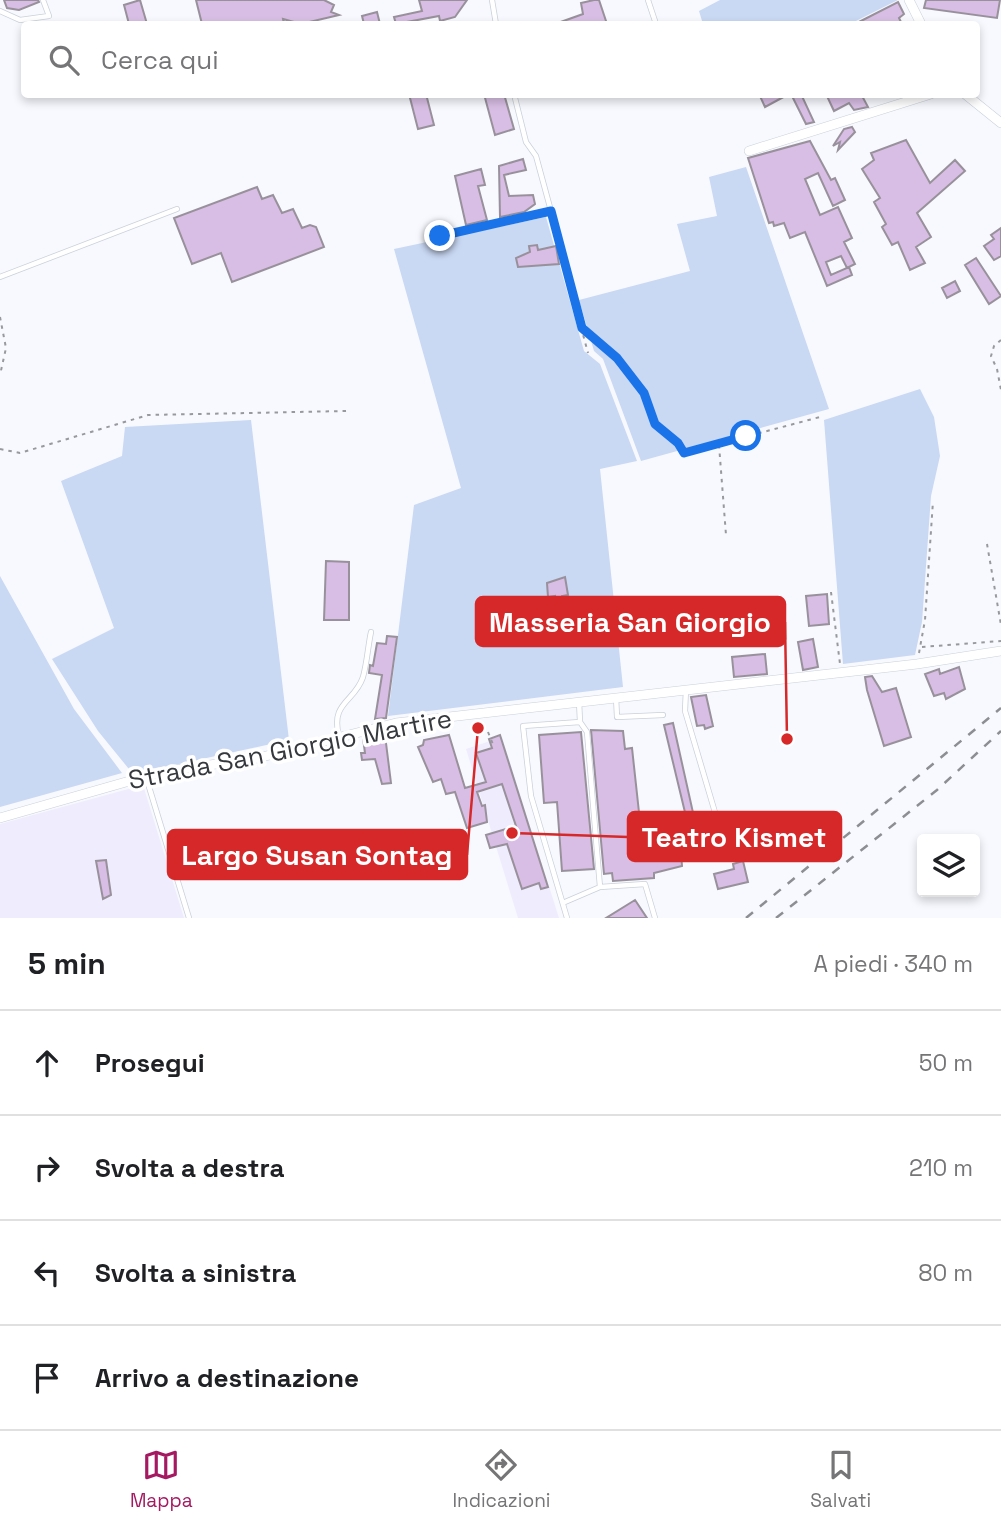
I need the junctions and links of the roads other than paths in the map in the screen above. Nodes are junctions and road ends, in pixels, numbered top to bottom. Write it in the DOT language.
graph roads {
  1 [pos="43,0"];
  2 [pos="492,0"];
  3 [pos="648,0"];
  4 [pos="909,0"];
  5 [pos="0,11"];
  6 [pos="496,21"];
  7 [pos="655,21"];
  8 [pos="920,21"];
  9 [pos="515,98"];
  10 [pos="919,98"];
  11 [pos="970,98"];
  12 [pos="1001,123"];
  13 [pos="749,151"];
  14 [pos="177,209"];
  15 [pos="440,236"];
  16 [pos="0,277"];
  17 [pos="371,632"];
  18 [pos="1001,651"];
  19 [pos="686,688"];
  20 [pos="616,696"];
  21 [pos="579,701"];
  22 [pos="663,715"];
  23 [pos="580,722"];
  24 [pos="338,736"];
  25 [pos="146,776"];
  26 [pos="0,818"];
  27 [pos="722,836"];
  28 [pos="600,887"];
  29 [pos="565,902"];
  30 [pos="189,918"];
  31 [pos="567,918"];
  32 [pos="655,918"];
  1 -- 5 [label="lane"];
  2 -- 6 [label="lane"];
  3 -- 7 [label="lane"];
  4 -- 8 [label="street"];
  9 -- 15 [label="lane"];
  10 -- 13 [label="street"];
  11 -- 12 [label="street"];
  14 -- 16 [label="lane"];
  17 -- 24 [label="lane"];
  18 -- 19 [label="street, Strada San Giorgio Martire"];
  19 -- 20 [label="street, Strada San Giorgio Martire"];
  19 -- 27 [label="lane"];
  20 -- 21 [label="street, Strada San Giorgio Martire"];
  20 -- 22 [label="lane"];
  21 -- 23 [label="lane"];
  21 -- 24 [label="street, Strada San Giorgio Martire"];
  23 -- 28 [label="lane"];
  23 -- 29 [label="lane"];
  24 -- 25 [label="street, Strada San Giorgio Martire"];
  25 -- 26 [label="street, Strada San Giorgio Martire"];
  25 -- 30 [label="lane"];
  28 -- 29 [label="lane"];
  28 -- 32 [label="lane"];
  29 -- 31 [label="lane"];
}
